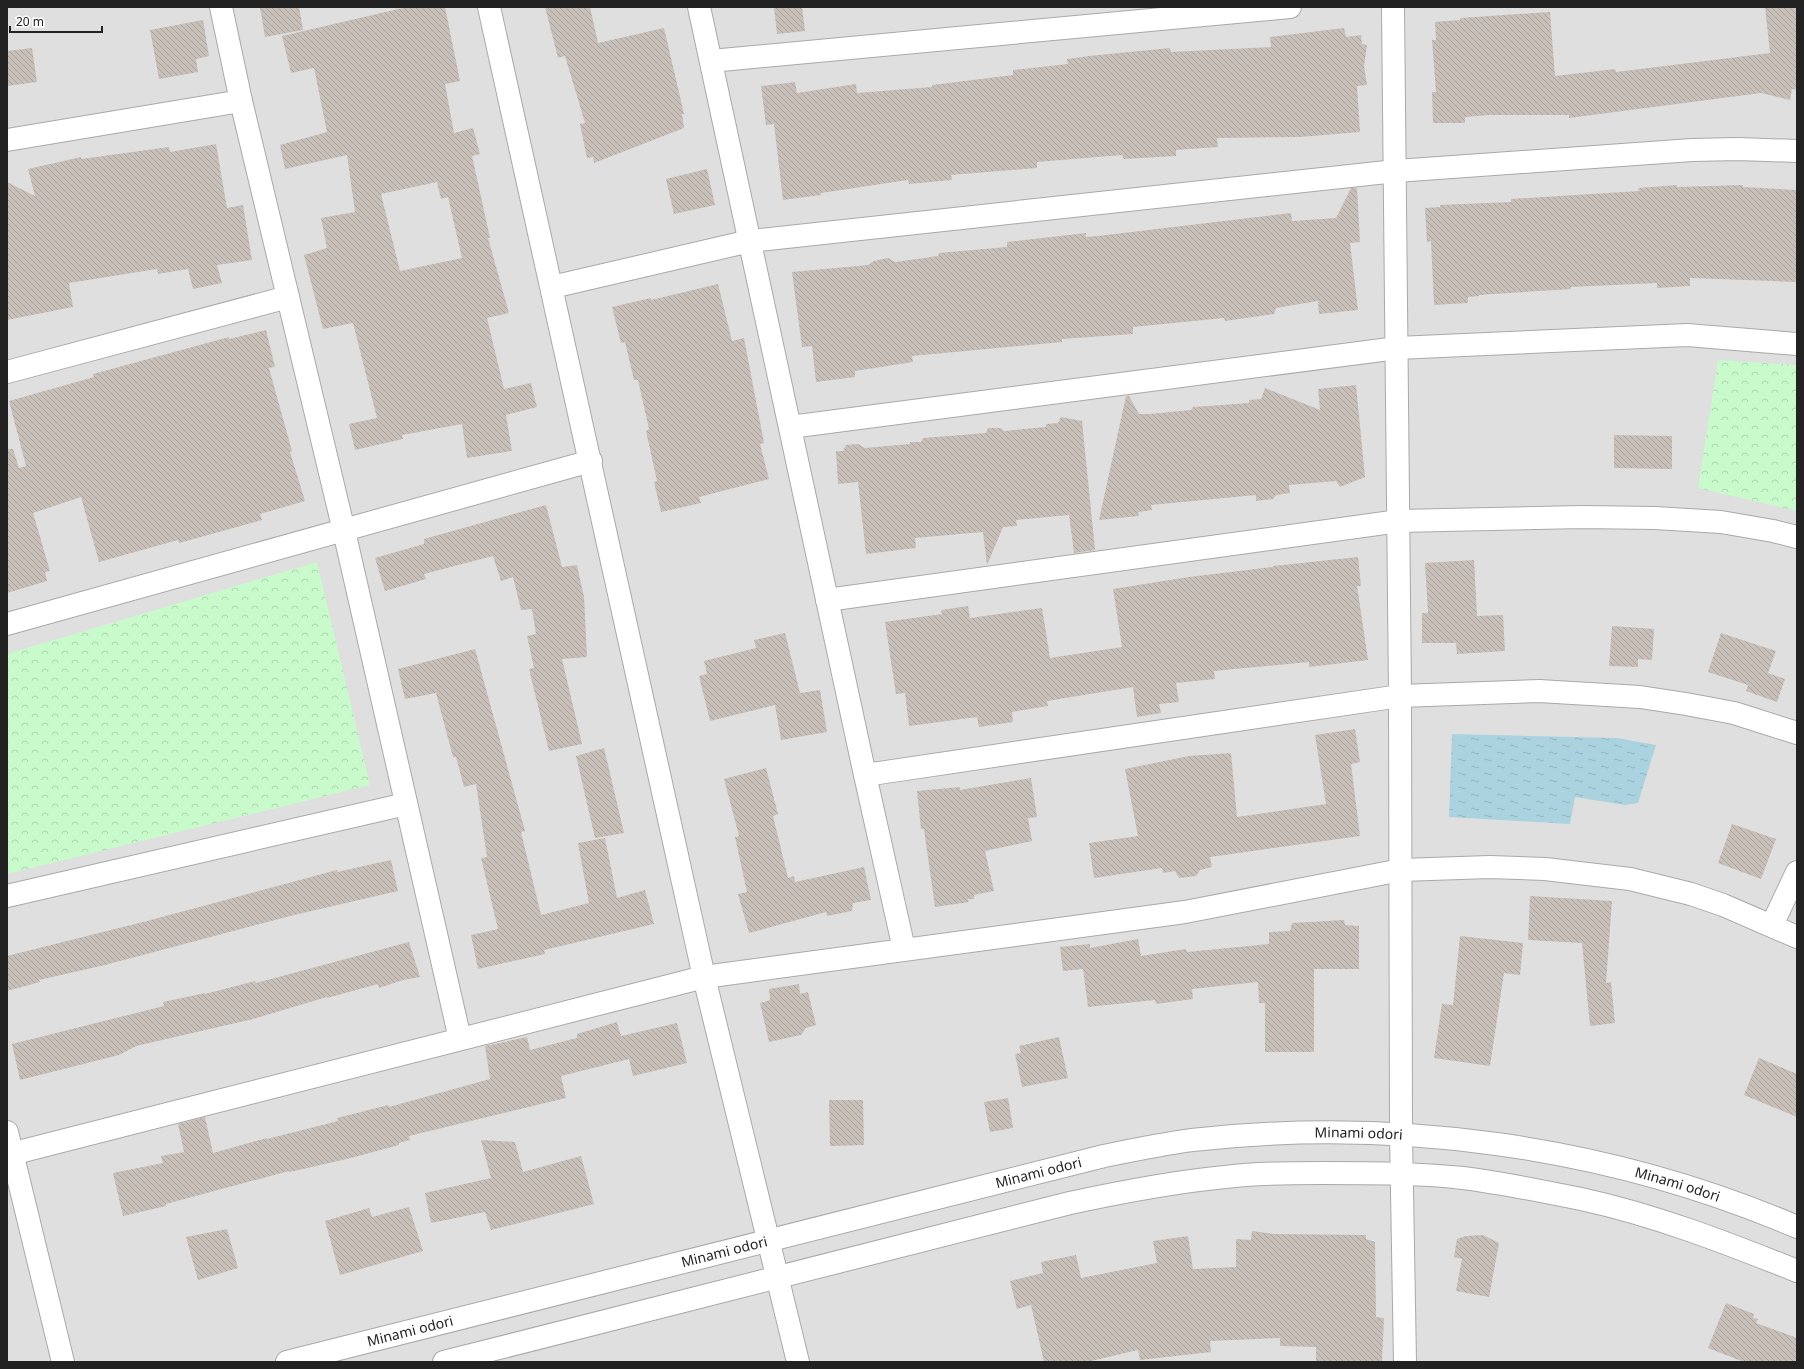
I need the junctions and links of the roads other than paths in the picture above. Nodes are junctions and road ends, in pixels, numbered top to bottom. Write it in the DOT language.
graph roads {
  1 [pos="221,7"];
  2 [pos="489,7"];
  3 [pos="699,7"];
  4 [pos="1290,7"];
  5 [pos="1394,7"];
  6 [pos="711,61"];
  7 [pos="241,102"];
  8 [pos="7,140"];
  9 [pos="1797,151"];
  10 [pos="1396,171"];
  11 [pos="750,241"];
  12 [pos="552,287"];
  13 [pos="288,297"];
  14 [pos="1797,344"];
  15 [pos="1397,348"];
  16 [pos="7,372"];
  17 [pos="790,427"];
  18 [pos="591,461"];
  19 [pos="1398,521"];
  20 [pos="344,530"];
  21 [pos="1797,537"];
  22 [pos="827,600"];
  23 [pos="7,624"];
  24 [pos="1400,696"];
  25 [pos="1797,733"];
  26 [pos="865,775"];
  27 [pos="406,804"];
  28 [pos="1401,870"];
  29 [pos="1797,872"];
  30 [pos="7,896"];
  31 [pos="1772,925"];
  32 [pos="1797,937"];
  33 [pos="904,949"];
  34 [pos="704,977"];
  35 [pos="460,1040"];
  36 [pos="7,1132"];
  37 [pos="1401,1134"];
  38 [pos="9,1154"];
  39 [pos="1401,1174"];
  40 [pos="1797,1227"];
  41 [pos="769,1242"];
  42 [pos="1797,1271"];
  43 [pos="777,1277"];
  44 [pos="63,1362"];
  45 [pos="287,1362"];
  46 [pos="444,1362"];
  47 [pos="798,1362"];
  48 [pos="1405,1362"];
  1 -- 7 [label="street"];
  2 -- 12 [label="street"];
  3 -- 6 [label="street"];
  4 -- 6 [label="street"];
  5 -- 10 [label="street"];
  6 -- 11 [label="street"];
  7 -- 8 [label="street"];
  7 -- 13 [label="street"];
  9 -- 10 [label="street"];
  10 -- 11 [label="street"];
  10 -- 15 [label="street"];
  11 -- 12 [label="street"];
  11 -- 17 [label="street"];
  12 -- 18 [label="street"];
  13 -- 16 [label="street"];
  13 -- 20 [label="street"];
  14 -- 15 [label="street"];
  15 -- 17 [label="street"];
  15 -- 19 [label="street"];
  17 -- 22 [label="street"];
  18 -- 20 [label="street"];
  18 -- 34 [label="street"];
  19 -- 21 [label="street"];
  19 -- 22 [label="street"];
  19 -- 24 [label="street"];
  20 -- 23 [label="street"];
  20 -- 27 [label="street"];
  22 -- 26 [label="street"];
  24 -- 25 [label="street"];
  24 -- 26 [label="street"];
  24 -- 28 [label="street"];
  26 -- 33 [label="street"];
  27 -- 30 [label="street"];
  27 -- 35 [label="street"];
  28 -- 31 [label="street"];
  28 -- 33 [label="street"];
  28 -- 37 [label="street"];
  29 -- 31 [label="street"];
  31 -- 32 [label="street"];
  33 -- 34 [label="street"];
  34 -- 35 [label="street"];
  34 -- 41 [label="street"];
  35 -- 38 [label="street"];
  36 -- 38 [label="street"];
  37 -- 39 [label="street"];
  37 -- 40 [label="street, Minami odori"];
  37 -- 41 [label="street, Minami odori"];
  38 -- 44 [label="street"];
  39 -- 42 [label="street"];
  39 -- 43 [label="street"];
  39 -- 48 [label="street"];
  41 -- 43 [label="street"];
  41 -- 45 [label="street, Minami odori"];
  43 -- 46 [label="street"];
  43 -- 47 [label="street"];
}
